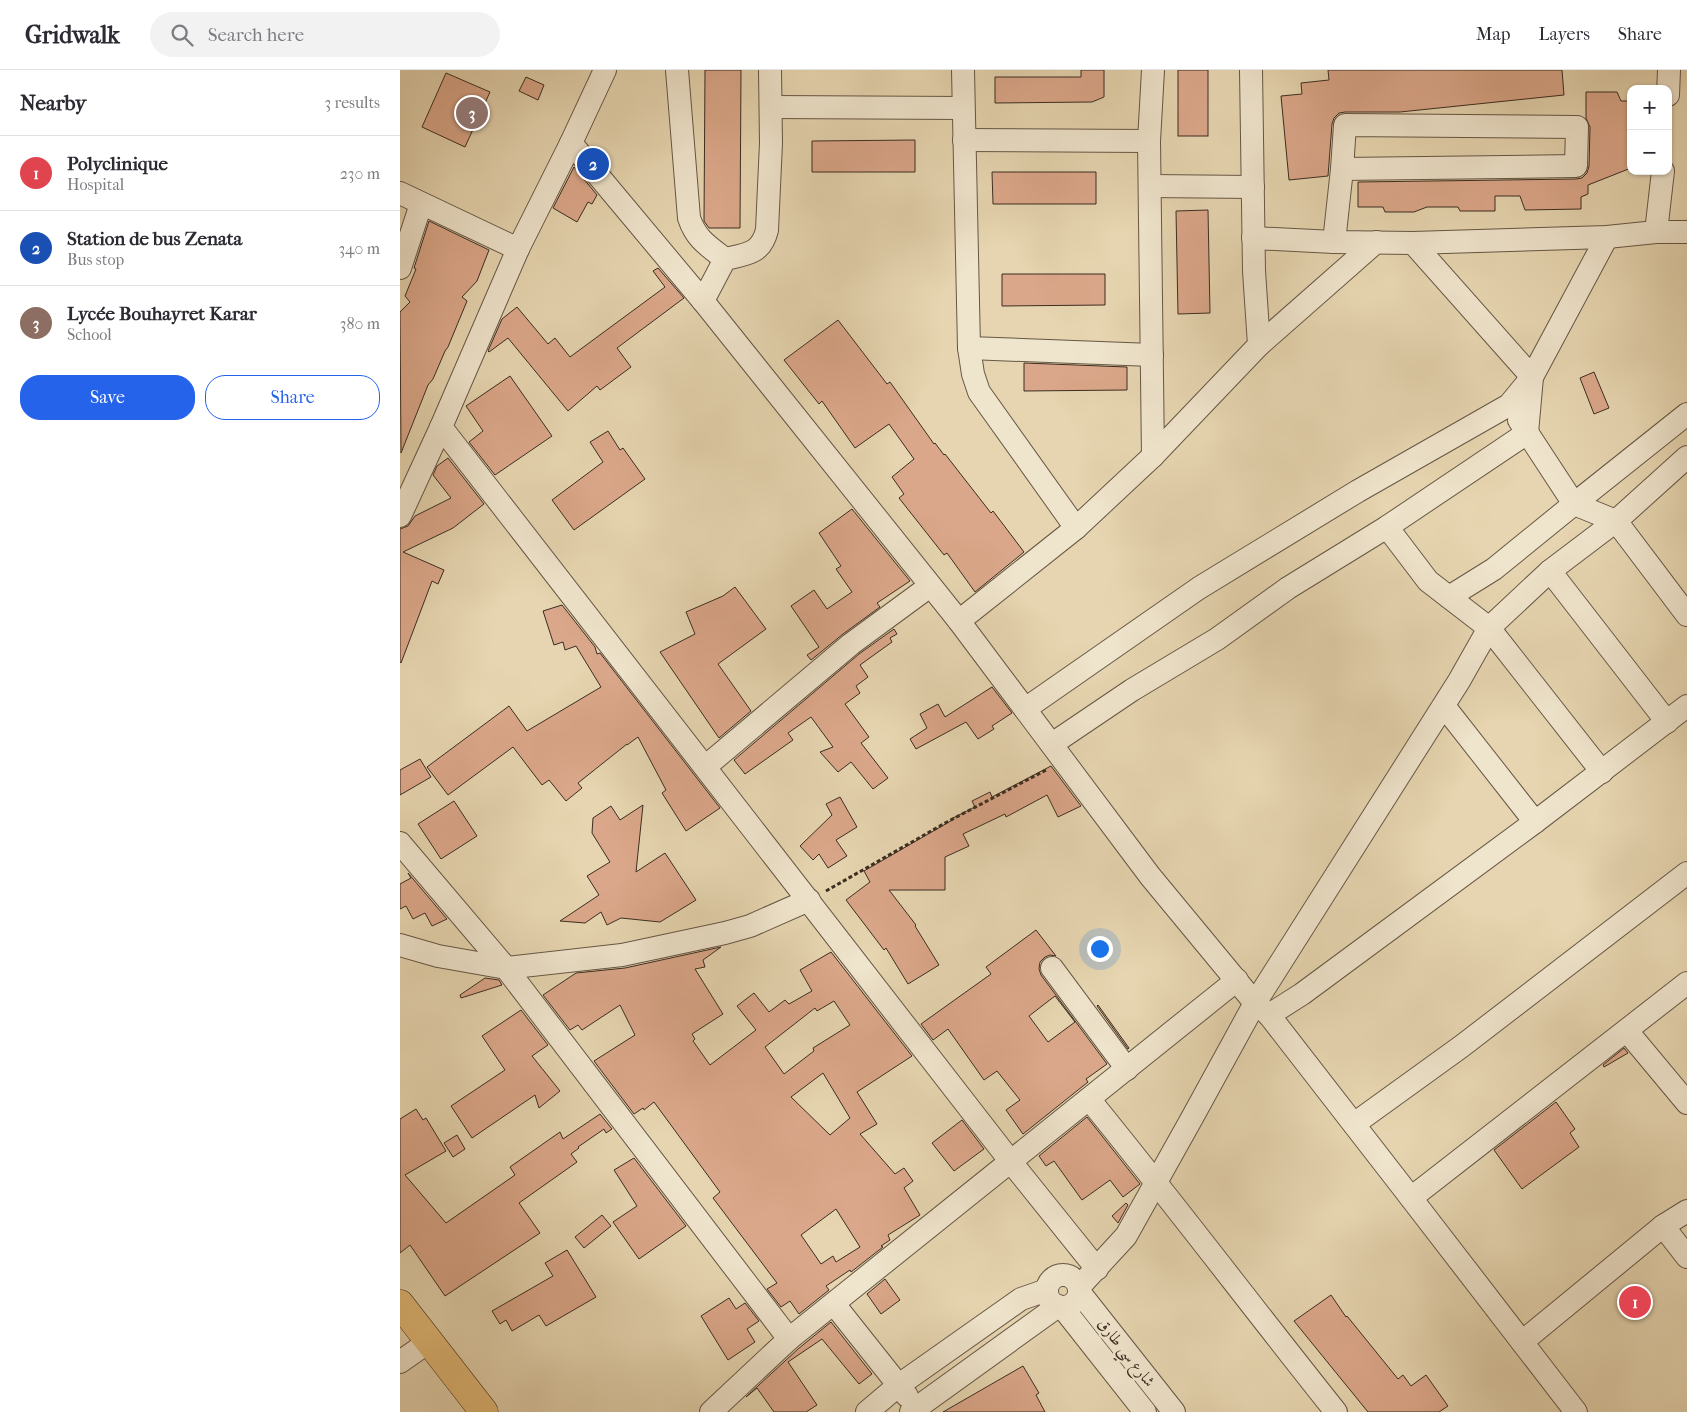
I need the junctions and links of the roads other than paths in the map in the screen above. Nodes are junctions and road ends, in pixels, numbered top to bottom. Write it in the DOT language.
graph roads {
  1 [pos="605,70"];
  2 [pos="677,70"];
  3 [pos="770,70"];
  4 [pos="963,70"];
  5 [pos="1153,70"];
  6 [pos="1251,70"];
  7 [pos="1669,70"];
  8 [pos="1668,85"];
  9 [pos="771,106"];
  10 [pos="963,108"];
  11 [pos="964,140"];
  12 [pos="1149,141"];
  13 [pos="571,143"];
  14 [pos="1342,169"];
  15 [pos="1663,175"];
  16 [pos="1150,186"];
  17 [pos="1253,187"];
  18 [pos="400,193"];
  19 [pos="422,204"];
  20 [pos="1656,232"];
  21 [pos="1687,232"];
  22 [pos="1253,238"];
  23 [pos="1607,238"];
  24 [pos="1334,242"];
  25 [pos="1376,242"];
  26 [pos="1413,243"];
  27 [pos="518,249"];
  28 [pos="725,259"];
  29 [pos="400,268"];
  30 [pos="703,300"];
  31 [pos="1258,345"];
  32 [pos="969,348"];
  33 [pos="1152,355"];
  34 [pos="1532,377"];
  35 [pos="1509,406"];
  36 [pos="1687,414"];
  37 [pos="441,427"];
  38 [pos="1527,433"];
  39 [pos="1153,456"];
  40 [pos="1684,465"];
  41 [pos="1574,504"];
  42 [pos="400,516"];
  43 [pos="1616,521"];
  44 [pos="1387,527"];
  45 [pos="1076,528"];
  46 [pos="1550,571"];
  47 [pos="930,586"];
  48 [pos="1449,597"];
  49 [pos="1687,615"];
  50 [pos="959,622"];
  51 [pos="1489,628"];
  52 [pos="1444,706"];
  53 [pos="1687,706"];
  54 [pos="1025,709"];
  55 [pos="1666,722"];
  56 [pos="1058,752"];
  57 [pos="705,767"];
  58 [pos="1602,772"];
  59 [pos="1535,822"];
  60 [pos="400,842"];
  61 [pos="1687,873"];
  62 [pos="809,900"];
  63 [pos="400,945"];
  64 [pos="506,968"];
  65 [pos="1052,968"];
  66 [pos="1237,980"];
  67 [pos="1687,983"];
  68 [pos="1262,1009"];
  69 [pos="1627,1031"];
  70 [pos="1127,1069"];
  71 [pos="1089,1099"];
  72 [pos="1687,1103"];
  73 [pos="1354,1124"];
  74 [pos="1011,1162"];
  75 [pos="1156,1182"];
  76 [pos="1411,1198"];
  77 [pos="1687,1211"];
  78 [pos="1662,1226"];
  79 [pos="1687,1257"];
  80 [pos="1097,1269"];
  81 [pos="1079,1290"];
  82 [pos="1056,1301"];
  83 [pos="400,1304"];
  84 [pos="834,1304"];
  85 [pos="789,1339"];
  86 [pos="430,1341"];
  87 [pos="1522,1342"];
  88 [pos="400,1362"];
  89 [pos="899,1385"];
  90 [pos="916,1410"];
  91 [pos="484,1412"];
  92 [pos="711,1412"];
  93 [pos="867,1412"];
  94 [pos="1144,1412"];
  95 [pos="1174,1412"];
  96 [pos="1336,1412"];
  97 [pos="1576,1412"];
  1 -- 13 [label="street"];
  2 -- 28 [label="street"];
  3 -- 9 [label="street"];
  4 -- 10 [label="street"];
  5 -- 12 [label="street"];
  6 -- 17 [label="street"];
  7 -- 8 [label="street"];
  9 -- 10 [label="street"];
  9 -- 28 [label="street"];
  10 -- 11 [label="street"];
  11 -- 12 [label="street"];
  11 -- 32 [label="street"];
  12 -- 16 [label="street"];
  13 -- 27 [label="street"];
  13 -- 30 [label="street"];
  14 -- 14 [label="street"];
  14 -- 24 [label="street"];
  15 -- 20 [label="street"];
  16 -- 17 [label="street"];
  16 -- 33 [label="street"];
  17 -- 22 [label="street"];
  18 -- 19 [label="street"];
  19 -- 27 [label="street"];
  19 -- 29 [label="street"];
  20 -- 21 [label="street"];
  20 -- 23 [label="street"];
  22 -- 24 [label="street"];
  22 -- 31 [label="street"];
  23 -- 26 [label="street"];
  23 -- 34 [label="street"];
  24 -- 25 [label="street"];
  25 -- 26 [label="street"];
  25 -- 31 [label="street"];
  26 -- 34 [label="street"];
  27 -- 37 [label="street"];
  28 -- 30 [label="street"];
  30 -- 47 [label="street"];
  31 -- 39 [label="street"];
  32 -- 33 [label="street"];
  32 -- 45 [label="street"];
  33 -- 39 [label="street"];
  34 -- 35 [label="street"];
  34 -- 38 [label="street"];
  35 -- 38 [label="street"];
  35 -- 54 [label="street"];
  36 -- 41 [label="street"];
  37 -- 42 [label="street"];
  37 -- 57 [label="street"];
  38 -- 41 [label="street"];
  38 -- 44 [label="street"];
  39 -- 45 [label="street"];
  40 -- 43 [label="street"];
  41 -- 43 [label="street"];
  41 -- 48 [label="street"];
  43 -- 46 [label="street"];
  43 -- 49 [label="street"];
  44 -- 48 [label="street"];
  44 -- 56 [label="street"];
  45 -- 50 [label="street"];
  46 -- 51 [label="street"];
  46 -- 55 [label="street"];
  47 -- 50 [label="street"];
  47 -- 57 [label="street"];
  48 -- 51 [label="street"];
  50 -- 54 [label="street"];
  51 -- 52 [label="street"];
  51 -- 58 [label="street"];
  52 -- 59 [label="street"];
  52 -- 68 [label="street"];
  53 -- 55 [label="street"];
  54 -- 56 [label="street"];
  55 -- 58 [label="street"];
  56 -- 66 [label="street"];
  57 -- 62 [label="street"];
  58 -- 59 [label="street"];
  59 -- 68 [label="street"];
  60 -- 64 [label="street"];
  61 -- 73 [label="street"];
  62 -- 64 [label="street"];
  62 -- 74 [label="street"];
  63 -- 64 [label="street"];
  64 -- 85 [label="street"];
  65 -- 70 [label="street"];
  66 -- 68 [label="street"];
  66 -- 70 [label="street"];
  67 -- 69 [label="street"];
  68 -- 73 [label="street"];
  68 -- 75 [label="street"];
  69 -- 72 [label="street"];
  69 -- 76 [label="street"];
  70 -- 71 [label="street"];
  71 -- 74 [label="street"];
  71 -- 75 [label="street"];
  73 -- 76 [label="street"];
  74 -- 80 [label="street"];
  74 -- 84 [label="street"];
  75 -- 80 [label="street"];
  75 -- 96 [label="street"];
  76 -- 87 [label="street"];
  77 -- 78 [label="street"];
  78 -- 79 [label="street"];
  78 -- 87 [label="street"];
  80 -- 81 [label="street"];
  81 -- 82 [label="street"];
  81 -- 95 [label="street, شارع سي طارق"];
  82 -- 89 [label="street"];
  82 -- 90 [label="street"];
  82 -- 94 [label="street, شارع سي طارق"];
  83 -- 86 [label="main road"];
  84 -- 85 [label="street"];
  84 -- 89 [label="street"];
  85 -- 92 [label="street"];
  86 -- 88 [label="street"];
  86 -- 91 [label="main road"];
  87 -- 97 [label="street"];
  89 -- 90 [label="street"];
  89 -- 93 [label="street"];
}
